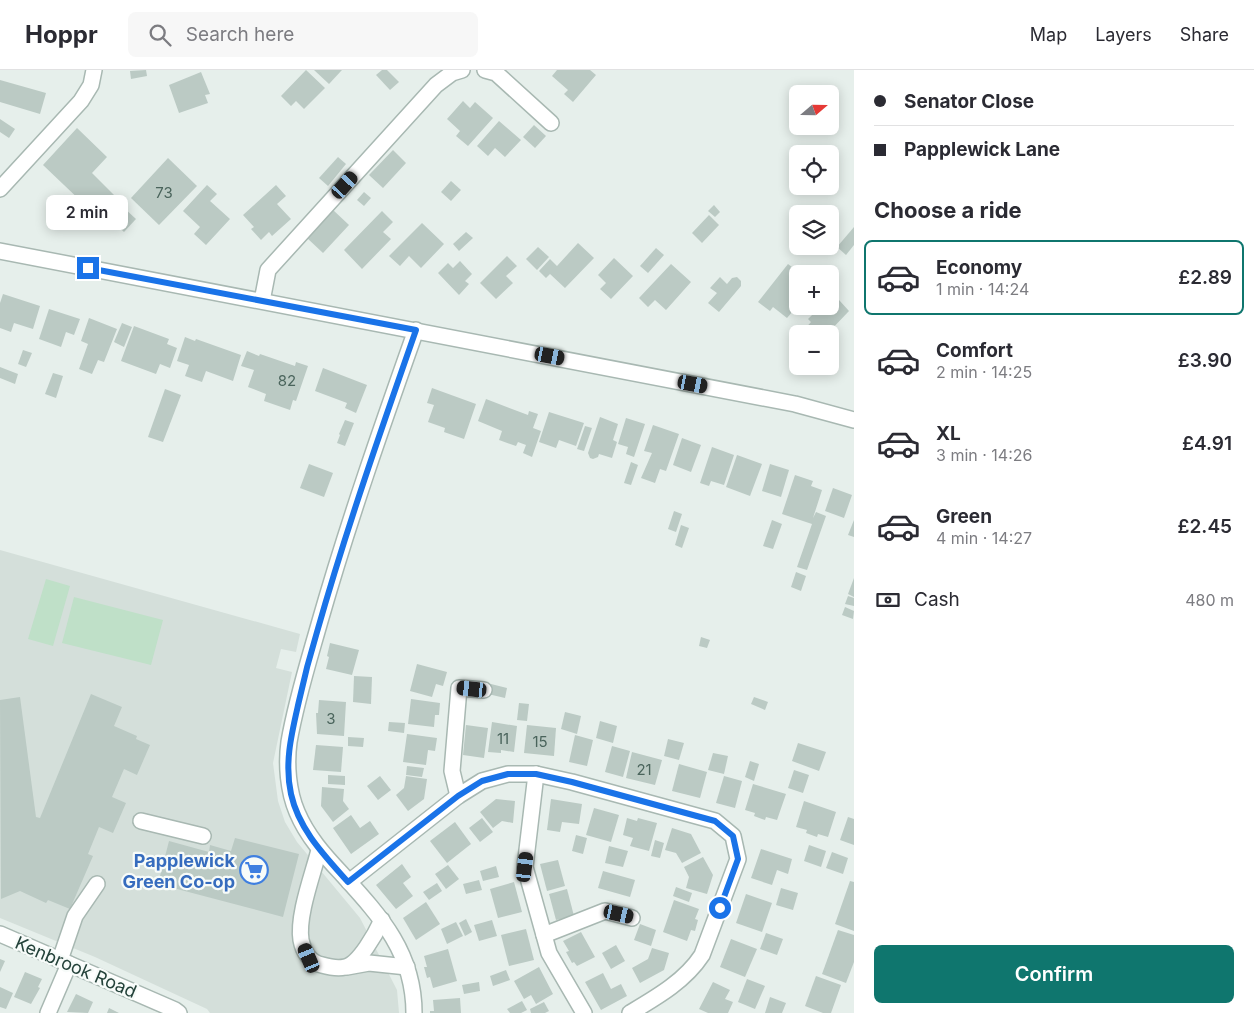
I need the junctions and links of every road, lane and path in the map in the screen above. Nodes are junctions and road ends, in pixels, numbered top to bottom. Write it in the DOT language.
graph roads {
  1 [pos="94,70"];
  2 [pos="462,70"];
  3 [pos="485,70"];
  4 [pos="552,123"];
  5 [pos="0,189"];
  6 [pos="0,251"];
  7 [pos="262,301"];
  8 [pos="416,330"];
  9 [pos="854,420"];
  10 [pos="484,690"];
  11 [pos="536,774"];
  12 [pos="458,796"];
  13 [pos="141,821"];
  14 [pos="202,836"];
  15 [pos="319,850"];
  16 [pos="348,882"];
  17 [pos="98,884"];
  18 [pos="632,918"];
  19 [pos="382,920"];
  20 [pos="0,934"];
  21 [pos="544,935"];
  22 [pos="65,962"];
  23 [pos="347,967"];
  24 [pos="407,967"];
  25 [pos="48,1013"];
  26 [pos="179,1013"];
  27 [pos="414,1013"];
  28 [pos="584,1013"];
  29 [pos="630,1013"];
  1 -- 5 [label="street"];
  2 -- 7 [label="street"];
  3 -- 4 [label="street"];
  6 -- 7 [label="street"];
  7 -- 8 [label="street"];
  8 -- 9 [label="street"];
  8 -- 15 [label="street"];
  10 -- 12 [label="street"];
  11 -- 12 [label="street"];
  11 -- 21 [label="street"];
  11 -- 29 [label="street"];
  12 -- 16 [label="street"];
  13 -- 14 [label="street"];
  15 -- 16 [label="street"];
  15 -- 23 [label="street"];
  16 -- 19 [label="street"];
  17 -- 22 [label="street"];
  18 -- 21 [label="street"];
  19 -- 23 [label="street"];
  19 -- 24 [label="street"];
  20 -- 22 [label="street, Kenbrook Road"];
  21 -- 28 [label="street"];
  22 -- 25 [label="street"];
  22 -- 26 [label="street, Kenbrook Road"];
  23 -- 24 [label="street"];
  24 -- 27 [label="street"];
}
